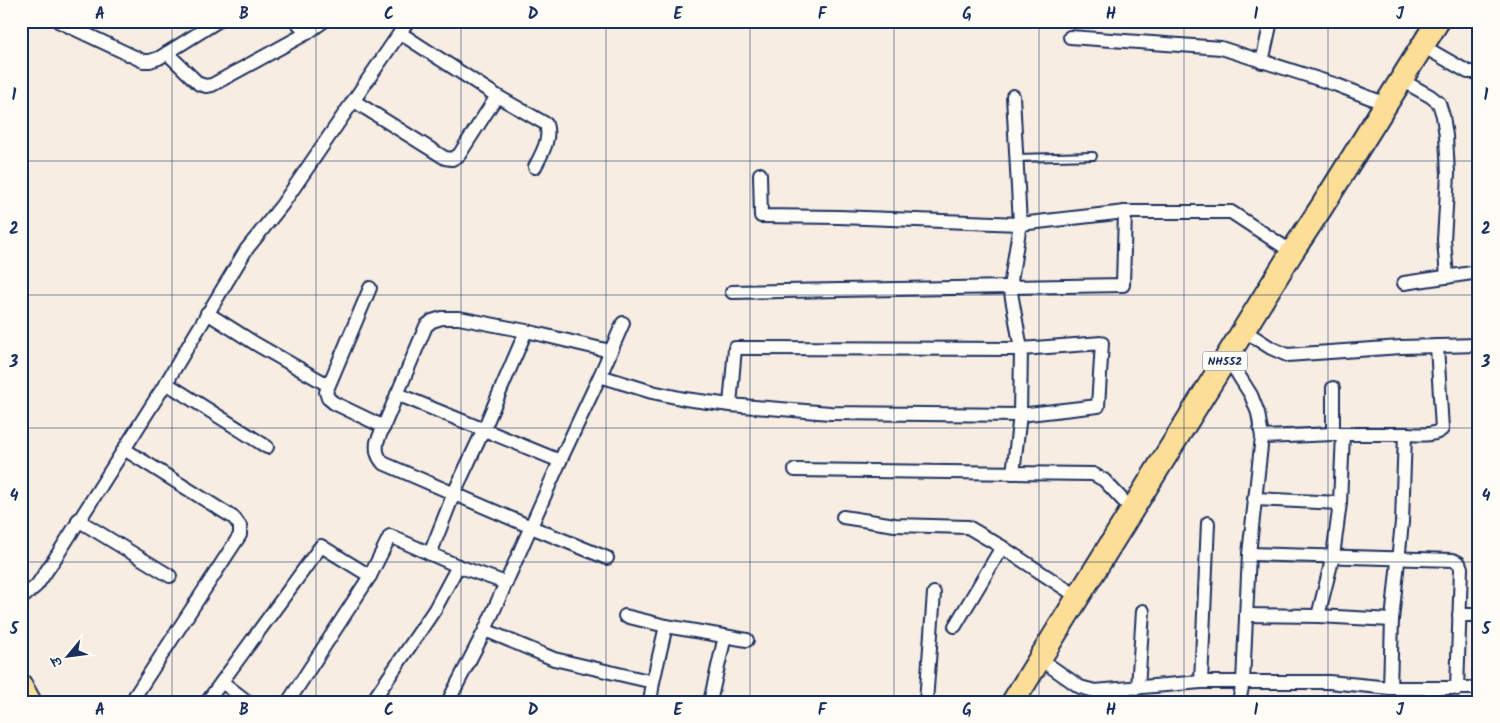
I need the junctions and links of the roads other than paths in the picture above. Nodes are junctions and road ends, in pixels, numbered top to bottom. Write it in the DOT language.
graph roads {
  1 [pos="58,21"];
  2 [pos="218,21"];
  3 [pos="296,21"];
  4 [pos="324,21"];
  5 [pos="408,21"];
  6 [pos="1271,21"];
  7 [pos="1438,21"];
  8 [pos="1452,21"];
  9 [pos="307,33"];
  10 [pos="400,34"];
  11 [pos="1070,37"];
  12 [pos="1432,52"];
  13 [pos="167,53"];
  14 [pos="1262,62"];
  15 [pos="1479,72"];
  16 [pos="1412,86"];
  17 [pos="498,96"];
  18 [pos="1013,96"];
  19 [pos="354,101"];
  20 [pos="1386,104"];
  21 [pos="1093,156"];
  22 [pos="1016,158"];
  23 [pos="536,167"];
  24 [pos="760,174"];
  25 [pos="1125,212"];
  26 [pos="1020,224"];
  27 [pos="1292,252"];
  28 [pos="1479,272"];
  29 [pos="1447,277"];
  30 [pos="1404,283"];
  31 [pos="1010,287"];
  32 [pos="370,288"];
  33 [pos="732,292"];
  34 [pos="207,313"];
  35 [pos="623,322"];
  36 [pos="526,331"];
  37 [pos="1254,337"];
  38 [pos="1479,345"];
  39 [pos="1437,346"];
  40 [pos="1021,350"];
  41 [pos="610,351"];
  42 [pos="1234,368"];
  43 [pos="600,376"];
  44 [pos="166,383"];
  45 [pos="328,385"];
  46 [pos="1334,388"];
  47 [pos="398,394"];
  48 [pos="730,405"];
  49 [pos="1020,415"];
  50 [pos="384,427"];
  51 [pos="484,429"];
  52 [pos="1338,434"];
  53 [pos="1405,434"];
  54 [pos="1262,436"];
  55 [pos="267,447"];
  56 [pos="124,449"];
  57 [pos="560,460"];
  58 [pos="795,470"];
  59 [pos="1012,473"];
  60 [pos="454,493"];
  61 [pos="1254,498"];
  62 [pos="1340,503"];
  63 [pos="1133,511"];
  64 [pos="842,517"];
  65 [pos="78,520"];
  66 [pos="1208,523"];
  67 [pos="531,526"];
  68 [pos="1002,547"];
  69 [pos="430,554"];
  70 [pos="1249,554"];
  71 [pos="1333,556"];
  72 [pos="607,558"];
  73 [pos="1399,558"];
  74 [pos="458,566"];
  75 [pos="170,576"];
  76 [pos="370,576"];
  77 [pos="506,583"];
  78 [pos="934,593"];
  79 [pos="1078,597"];
  80 [pos="21,599"];
  81 [pos="1143,610"];
  82 [pos="1246,615"];
  83 [pos="1459,615"];
  84 [pos="1479,615"];
  85 [pos="625,616"];
  86 [pos="1318,616"];
  87 [pos="1392,620"];
  88 [pos="666,626"];
  89 [pos="955,626"];
  90 [pos="485,630"];
  91 [pos="725,636"];
  92 [pos="747,640"];
  93 [pos="1050,666"];
  94 [pos="222,682"];
  95 [pos="653,682"];
  96 [pos="1201,682"];
  97 [pos="1243,682"];
  98 [pos="21,684"];
  99 [pos="1138,688"];
  100 [pos="1390,688"];
  101 [pos="1479,688"];
  102 [pos="1457,689"];
  103 [pos="32,702"];
  104 [pos="130,702"];
  105 [pos="207,702"];
  106 [pos="248,702"];
  107 [pos="288,702"];
  108 [pos="372,702"];
  109 [pos="448,702"];
  110 [pos="650,702"];
  111 [pos="710,702"];
  112 [pos="926,702"];
  113 [pos="1013,702"];
  114 [pos="1028,702"];
  115 [pos="1239,702"];
  1 -- 13 [label="street"];
  2 -- 13 [label="street"];
  3 -- 9 [label="street"];
  4 -- 9 [label="street"];
  5 -- 10 [label="street"];
  6 -- 14 [label="street"];
  7 -- 20 [label="highway, NH552"];
  8 -- 12 [label="highway, NH552"];
  9 -- 13 [label="street"];
  10 -- 17 [label="street"];
  10 -- 19 [label="street"];
  11 -- 14 [label="street"];
  12 -- 15 [label="street"];
  12 -- 16 [label="highway, NH552"];
  14 -- 20 [label="street"];
  16 -- 29 [label="street"];
  16 -- 37 [label="highway, NH552"];
  17 -- 19 [label="street"];
  17 -- 23 [label="street"];
  18 -- 22 [label="street"];
  19 -- 34 [label="street"];
  20 -- 27 [label="highway, NH552"];
  21 -- 22 [label="lane"];
  22 -- 26 [label="street"];
  24 -- 26 [label="street"];
  25 -- 26 [label="street"];
  25 -- 27 [label="street"];
  25 -- 31 [label="street"];
  26 -- 31 [label="street"];
  27 -- 63 [label="highway, NH552"];
  28 -- 29 [label="street"];
  29 -- 30 [label="street"];
  31 -- 33 [label="street"];
  31 -- 40 [label="street"];
  32 -- 45 [label="street"];
  34 -- 44 [label="street"];
  34 -- 45 [label="street"];
  35 -- 41 [label="street"];
  36 -- 41 [label="street"];
  36 -- 47 [label="street"];
  36 -- 51 [label="street"];
  37 -- 39 [label="street"];
  37 -- 42 [label="highway, NH552"];
  38 -- 39 [label="street"];
  39 -- 53 [label="street"];
  40 -- 48 [label="street"];
  40 -- 49 [label="street"];
  40 -- 49 [label="street"];
  41 -- 43 [label="street"];
  42 -- 54 [label="street"];
  42 -- 93 [label="highway, NH552"];
  43 -- 48 [label="street"];
  43 -- 57 [label="street"];
  44 -- 55 [label="street"];
  44 -- 56 [label="street"];
  45 -- 50 [label="street"];
  46 -- 52 [label="street"];
  47 -- 50 [label="street"];
  47 -- 51 [label="street"];
  48 -- 49 [label="street"];
  49 -- 59 [label="street"];
  50 -- 60 [label="street"];
  51 -- 57 [label="street"];
  51 -- 60 [label="street"];
  52 -- 53 [label="street"];
  52 -- 54 [label="street"];
  52 -- 62 [label="street"];
  53 -- 73 [label="street"];
  54 -- 61 [label="street"];
  56 -- 65 [label="street"];
  56 -- 104 [label="street"];
  57 -- 67 [label="street"];
  58 -- 59 [label="street"];
  59 -- 63 [label="street"];
  60 -- 67 [label="street"];
  60 -- 69 [label="street"];
  61 -- 62 [label="street"];
  61 -- 70 [label="street"];
  62 -- 71 [label="street"];
  63 -- 79 [label="highway, NH552"];
  64 -- 68 [label="street"];
  65 -- 75 [label="street"];
  65 -- 80 [label="street"];
  66 -- 96 [label="street"];
  67 -- 72 [label="street"];
  67 -- 77 [label="street"];
  68 -- 79 [label="street"];
  68 -- 89 [label="street"];
  69 -- 74 [label="street"];
  69 -- 76 [label="street"];
  70 -- 71 [label="street"];
  70 -- 82 [label="street"];
  71 -- 73 [label="street"];
  71 -- 86 [label="street"];
  73 -- 83 [label="street"];
  73 -- 87 [label="street"];
  74 -- 77 [label="street"];
  74 -- 108 [label="street"];
  76 -- 94 [label="street"];
  76 -- 107 [label="street"];
  77 -- 90 [label="street"];
  78 -- 112 [label="street"];
  79 -- 113 [label="highway, NH552"];
  81 -- 99 [label="street"];
  82 -- 86 [label="street"];
  82 -- 97 [label="street"];
  83 -- 84 [label="street"];
  83 -- 102 [label="street"];
  85 -- 88 [label="street"];
  86 -- 87 [label="street"];
  87 -- 100 [label="street"];
  88 -- 91 [label="street"];
  88 -- 95 [label="street"];
  90 -- 95 [label="street"];
  90 -- 109 [label="street"];
  91 -- 92 [label="street"];
  91 -- 111 [label="street"];
  93 -- 99 [label="street"];
  93 -- 114 [label="highway, NH552"];
  94 -- 105 [label="street"];
  94 -- 106 [label="street"];
  95 -- 110 [label="street"];
  96 -- 97 [label="street"];
  96 -- 99 [label="street"];
  97 -- 100 [label="street"];
  97 -- 115 [label="street"];
  98 -- 103 [label="main road"];
  100 -- 102 [label="street"];
  101 -- 102 [label="street"];
}
